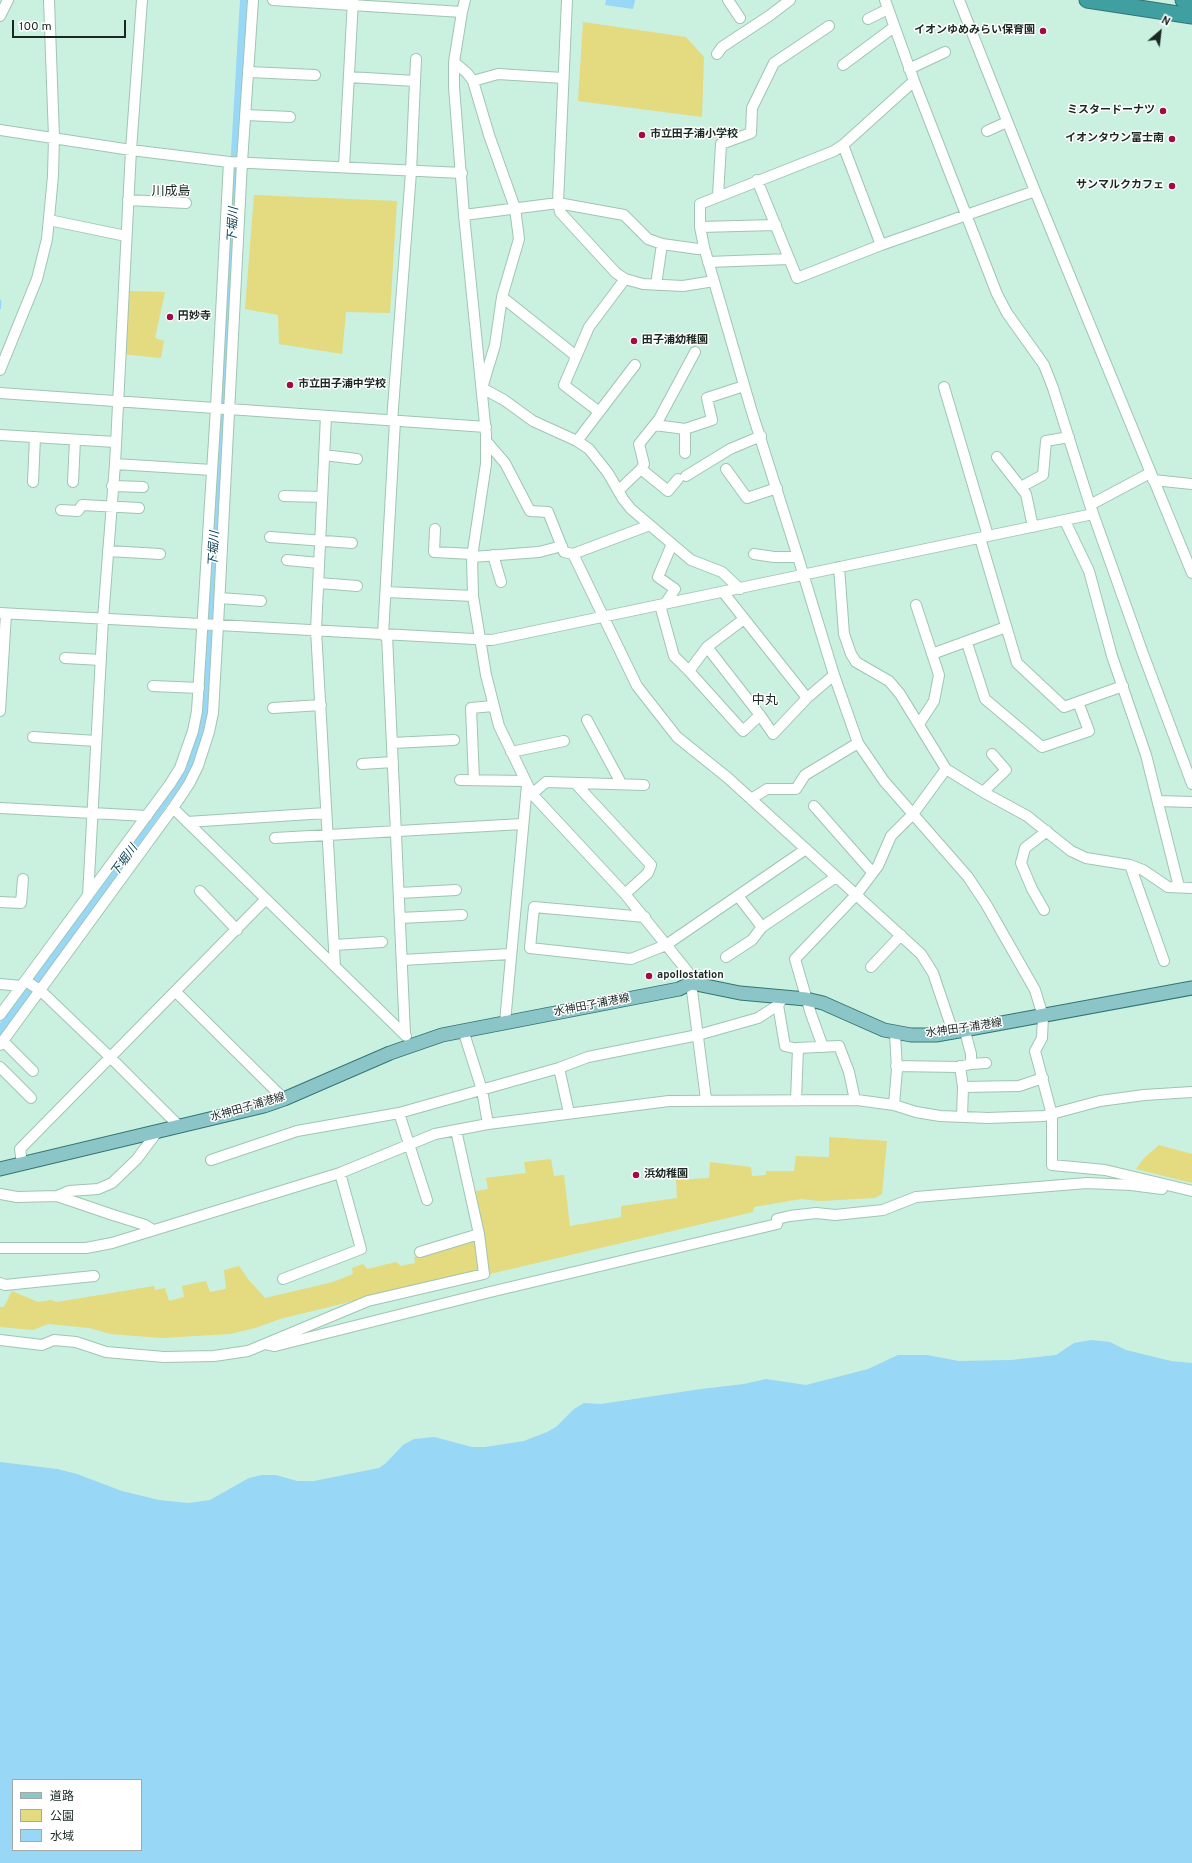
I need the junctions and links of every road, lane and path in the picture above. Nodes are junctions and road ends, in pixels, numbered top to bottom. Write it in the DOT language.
graph roads {
  1 [pos="8,0"];
  2 [pos="49,0"];
  3 [pos="142,0"];
  4 [pos="253,0"];
  5 [pos="273,0"];
  6 [pos="465,0"];
  7 [pos="567,0"];
  8 [pos="728,0"];
  9 [pos="790,0"];
  10 [pos="959,0"];
  11 [pos="1087,0"];
  12 [pos="1183,0"];
  13 [pos="1192,1"];
  14 [pos="353,3"];
  15 [pos="886,4"];
  16 [pos="462,12"];
  17 [pos="0,16"];
  18 [pos="1192,16"];
  19 [pos="740,18"];
  20 [pos="868,19"];
  21 [pos="829,26"];
  22 [pos="894,27"];
  23 [pos="945,52"];
  24 [pos="717,54"];
  25 [pos="416,59"];
  26 [pos="454,62"];
  27 [pos="843,65"];
  28 [pos="909,69"];
  29 [pos="249,72"];
  30 [pos="315,75"];
  31 [pos="349,77"];
  32 [pos="563,78"];
  33 [pos="415,81"];
  34 [pos="473,81"];
  35 [pos="914,81"];
  36 [pos="246,115"];
  37 [pos="290,117"];
  38 [pos="1007,122"];
  39 [pos="0,130"];
  40 [pos="987,131"];
  41 [pos="54,137"];
  42 [pos="843,145"];
  43 [pos="131,150"];
  44 [pos="229,162"];
  45 [pos="242,162"];
  46 [pos="344,167"];
  47 [pos="411,172"];
  48 [pos="462,173"];
  49 [pos="757,180"];
  50 [pos="1035,191"];
  51 [pos="718,196"];
  52 [pos="128,200"];
  53 [pos="186,203"];
  54 [pos="558,203"];
  55 [pos="515,208"];
  56 [pos="966,214"];
  57 [pos="464,215"];
  58 [pos="49,220"];
  59 [pos="776,225"];
  60 [pos="700,227"];
  61 [pos="126,236"];
  62 [pos="662,244"];
  63 [pos="881,245"];
  64 [pos="704,248"];
  65 [pos="789,259"];
  66 [pos="708,262"];
  67 [pos="625,278"];
  68 [pos="714,281"];
  69 [pos="656,285"];
  70 [pos="502,297"];
  71 [pos="695,352"];
  72 [pos="2,354"];
  73 [pos="576,356"];
  74 [pos="635,365"];
  75 [pos="0,370"];
  76 [pos="744,386"];
  77 [pos="944,387"];
  78 [pos="482,388"];
  79 [pos="0,392"];
  80 [pos="118,402"];
  81 [pos="217,408"];
  82 [pos="229,408"];
  83 [pos="598,411"];
  84 [pos="326,416"];
  85 [pos="394,421"];
  86 [pos="654,425"];
  87 [pos="486,427"];
  88 [pos="684,429"];
  89 [pos="0,435"];
  90 [pos="761,436"];
  91 [pos="35,437"];
  92 [pos="1069,437"];
  93 [pos="74,440"];
  94 [pos="486,441"];
  95 [pos="577,441"];
  96 [pos="115,442"];
  97 [pos="685,453"];
  98 [pos="324,455"];
  99 [pos="997,457"];
  100 [pos="358,459"];
  101 [pos="114,464"];
  102 [pos="641,469"];
  103 [pos="726,469"];
  104 [pos="212,470"];
  105 [pos="1152,476"];
  106 [pos="33,482"];
  107 [pos="73,482"];
  108 [pos="1192,484"];
  109 [pos="112,486"];
  110 [pos="143,487"];
  111 [pos="1021,487"];
  112 [pos="777,488"];
  113 [pos="619,490"];
  114 [pos="284,496"];
  115 [pos="322,497"];
  116 [pos="112,507"];
  117 [pos="139,508"];
  118 [pos="1092,509"];
  119 [pos="61,510"];
  120 [pos="1065,521"];
  121 [pos="650,525"];
  122 [pos="1033,527"];
  123 [pos="435,529"];
  124 [pos="270,537"];
  125 [pos="984,537"];
  126 [pos="320,540"];
  127 [pos="352,543"];
  128 [pos="672,544"];
  129 [pos="562,546"];
  130 [pos="108,551"];
  131 [pos="160,554"];
  132 [pos="574,554"];
  133 [pos="754,554"];
  134 [pos="493,555"];
  135 [pos="473,556"];
  136 [pos="798,557"];
  137 [pos="287,560"];
  138 [pos="319,563"];
  139 [pos="839,568"];
  140 [pos="1192,573"];
  141 [pos="804,575"];
  142 [pos="501,582"];
  143 [pos="318,583"];
  144 [pos="357,586"];
  145 [pos="740,589"];
  146 [pos="386,592"];
  147 [pos="723,592"];
  148 [pos="473,596"];
  149 [pos="220,598"];
  150 [pos="262,601"];
  151 [pos="662,605"];
  152 [pos="916,605"];
  153 [pos="3,613"];
  154 [pos="604,617"];
  155 [pos="103,619"];
  156 [pos="744,619"];
  157 [pos="202,625"];
  158 [pos="218,625"];
  159 [pos="1006,627"];
  160 [pos="316,630"];
  161 [pos="385,635"];
  162 [pos="481,640"];
  163 [pos="967,643"];
  164 [pos="707,647"];
  165 [pos="932,654"];
  166 [pos="65,658"];
  167 [pos="101,660"];
  168 [pos="689,671"];
  169 [pos="834,676"];
  170 [pos="153,686"];
  171 [pos="1123,686"];
  172 [pos="199,688"];
  173 [pos="807,698"];
  174 [pos="1078,702"];
  175 [pos="320,705"];
  176 [pos="493,706"];
  177 [pos="274,708"];
  178 [pos="0,711"];
  179 [pos="760,715"];
  180 [pos="587,720"];
  181 [pos="919,724"];
  182 [pos="33,737"];
  183 [pos="454,740"];
  184 [pos="96,741"];
  185 [pos="564,741"];
  186 [pos="858,742"];
  187 [pos="392,743"];
  188 [pos="510,752"];
  189 [pos="992,754"];
  190 [pos="393,762"];
  191 [pos="362,764"];
  192 [pos="946,769"];
  193 [pos="460,780"];
  194 [pos="474,780"];
  195 [pos="526,783"];
  196 [pos="621,783"];
  197 [pos="576,784"];
  198 [pos="1192,784"];
  199 [pos="644,785"];
  200 [pos="983,792"];
  201 [pos="532,794"];
  202 [pos="751,800"];
  203 [pos="1158,800"];
  204 [pos="1192,802"];
  205 [pos="814,806"];
  206 [pos="0,808"];
  207 [pos="173,808"];
  208 [pos="92,813"];
  209 [pos="326,813"];
  210 [pos="913,814"];
  211 [pos="147,816"];
  212 [pos="187,822"];
  213 [pos="522,824"];
  214 [pos="396,831"];
  215 [pos="1047,831"];
  216 [pos="328,834"];
  217 [pos="275,838"];
  218 [pos="806,849"];
  219 [pos="1130,866"];
  220 [pos="872,872"];
  221 [pos="836,877"];
  222 [pos="23,879"];
  223 [pos="1179,887"];
  224 [pos="1192,888"];
  225 [pos="456,890"];
  226 [pos="200,891"];
  227 [pos="399,893"];
  228 [pos="624,894"];
  229 [pos="856,894"];
  230 [pos="88,896"];
  231 [pos="738,896"];
  232 [pos="266,900"];
  233 [pos="0,902"];
  234 [pos="1044,910"];
  235 [pos="462,915"];
  236 [pos="645,917"];
  237 [pos="400,918"];
  238 [pos="762,927"];
  239 [pos="237,930"];
  240 [pos="901,935"];
  241 [pos="382,942"];
  242 [pos="334,945"];
  243 [pos="666,945"];
  244 [pos="510,954"];
  245 [pos="726,957"];
  246 [pos="402,960"];
  247 [pos="1164,961"];
  248 [pos="335,966"];
  249 [pos="871,967"];
  250 [pos="24,983"];
  251 [pos="691,983"];
  252 [pos="0,984"];
  253 [pos="1192,988"];
  254 [pos="41,991"];
  255 [pos="176,992"];
  256 [pos="808,999"];
  257 [pos="781,1001"];
  258 [pos="0,1015"];
  259 [pos="1043,1016"];
  260 [pos="505,1022"];
  261 [pos="463,1030"];
  262 [pos="953,1032"];
  263 [pos="895,1034"];
  264 [pos="698,1035"];
  265 [pos="966,1035"];
  266 [pos="407,1040"];
  267 [pos="2,1043"];
  268 [pos="823,1046"];
  269 [pos="796,1048"];
  270 [pos="111,1058"];
  271 [pos="971,1064"];
  272 [pos="986,1064"];
  273 [pos="896,1066"];
  274 [pos="960,1066"];
  275 [pos="0,1067"];
  276 [pos="559,1068"];
  277 [pos="33,1071"];
  278 [pos="1043,1078"];
  279 [pos="963,1087"];
  280 [pos="482,1090"];
  281 [pos="1192,1092"];
  282 [pos="31,1098"];
  283 [pos="284,1099"];
  284 [pos="706,1099"];
  285 [pos="796,1100"];
  286 [pos="854,1100"];
  287 [pos="894,1105"];
  288 [pos="399,1113"];
  289 [pos="569,1113"];
  290 [pos="1052,1115"];
  291 [pos="962,1117"];
  292 [pos="488,1124"];
  293 [pos="180,1127"];
  294 [pos="456,1130"];
  295 [pos="157,1132"];
  296 [pos="409,1144"];
  297 [pos="211,1160"];
  298 [pos="22,1164"];
  299 [pos="0,1169"];
  300 [pos="340,1173"];
  301 [pos="1191,1191"];
  302 [pos="0,1194"];
  303 [pos="58,1196"];
  304 [pos="427,1200"];
  305 [pos="153,1230"];
  306 [pos="479,1234"];
  307 [pos="0,1248"];
  308 [pos="420,1252"];
  309 [pos="94,1276"];
  310 [pos="283,1279"];
  311 [pos="0,1283"];
  312 [pos="0,1340"];
  313 [pos="265,1344"];
  1 -- 17 [label="street"];
  2 -- 41 [label="street"];
  3 -- 43 [label="street"];
  4 -- 29 [label="street"];
  5 -- 14 [label="street"];
  6 -- 16 [label="street"];
  7 -- 32 [label="street"];
  8 -- 19 [label="street"];
  9 -- 24 [label="street"];
  10 -- 38 [label="street"];
  11 -- 18 [label="highway"];
  12 -- 13 [label="highway"];
  14 -- 16 [label="street"];
  14 -- 31 [label="street"];
  15 -- 20 [label="street"];
  15 -- 22 [label="street"];
  16 -- 26 [label="street"];
  21 -- 51 [label="street"];
  22 -- 27 [label="street"];
  22 -- 28 [label="street"];
  23 -- 28 [label="street"];
  25 -- 33 [label="street"];
  26 -- 34 [label="street"];
  26 -- 48 [label="street"];
  28 -- 35 [label="street"];
  29 -- 30 [label="street"];
  29 -- 36 [label="street"];
  31 -- 33 [label="street"];
  31 -- 46 [label="street"];
  32 -- 34 [label="street"];
  32 -- 54 [label="street"];
  33 -- 47 [label="street"];
  34 -- 55 [label="street"];
  35 -- 42 [label="street"];
  35 -- 56 [label="street"];
  36 -- 37 [label="street"];
  36 -- 45 [label="street"];
  38 -- 40 [label="street"];
  38 -- 50 [label="street"];
  39 -- 41 [label="street"];
  41 -- 43 [label="street"];
  41 -- 58 [label="street"];
  42 -- 49 [label="street"];
  42 -- 63 [label="street"];
  43 -- 44 [label="street"];
  43 -- 52 [label="street"];
  44 -- 45 [label="street"];
  44 -- 81 [label="street"];
  45 -- 46 [label="street"];
  45 -- 82 [label="street"];
  46 -- 47 [label="street"];
  47 -- 48 [label="street"];
  47 -- 85 [label="street"];
  48 -- 57 [label="street"];
  49 -- 51 [label="street"];
  49 -- 59 [label="street"];
  50 -- 56 [label="street"];
  50 -- 105 [label="street"];
  51 -- 60 [label="street"];
  52 -- 53 [label="street"];
  52 -- 61 [label="street"];
  54 -- 55 [label="street"];
  54 -- 62 [label="street"];
  54 -- 67 [label="street"];
  55 -- 57 [label="street"];
  55 -- 70 [label="street"];
  56 -- 63 [label="street"];
  56 -- 92 [label="street"];
  57 -- 78 [label="street"];
  58 -- 61 [label="street"];
  58 -- 72 [label="street"];
  59 -- 60 [label="street"];
  59 -- 65 [label="street"];
  60 -- 64 [label="street"];
  61 -- 80 [label="street"];
  62 -- 64 [label="street"];
  62 -- 69 [label="street"];
  63 -- 65 [label="street"];
  64 -- 66 [label="street"];
  65 -- 66 [label="street"];
  66 -- 68 [label="street"];
  67 -- 69 [label="street"];
  67 -- 73 [label="street"];
  68 -- 69 [label="street"];
  68 -- 76 [label="street"];
  70 -- 73 [label="street"];
  70 -- 78 [label="street"];
  71 -- 86 [label="street"];
  72 -- 75 [label="street"];
  73 -- 83 [label="street"];
  74 -- 83 [label="street"];
  76 -- 88 [label="street"];
  76 -- 90 [label="street"];
  77 -- 125 [label="street"];
  78 -- 87 [label="street"];
  78 -- 95 [label="street"];
  79 -- 80 [label="street"];
  80 -- 81 [label="street"];
  80 -- 96 [label="street"];
  81 -- 82 [label="street"];
  81 -- 104 [label="street"];
  82 -- 84 [label="street"];
  82 -- 149 [label="street"];
  83 -- 95 [label="street"];
  84 -- 85 [label="street"];
  84 -- 98 [label="street"];
  85 -- 87 [label="street"];
  85 -- 146 [label="street"];
  86 -- 88 [label="street"];
  86 -- 102 [label="street"];
  87 -- 94 [label="street"];
  88 -- 97 [label="street"];
  89 -- 91 [label="street"];
  90 -- 102 [label="street"];
  90 -- 112 [label="street"];
  91 -- 93 [label="street"];
  91 -- 106 [label="street"];
  92 -- 111 [label="street"];
  92 -- 118 [label="street"];
  93 -- 96 [label="street"];
  93 -- 107 [label="street"];
  94 -- 129 [label="street"];
  94 -- 135 [label="street"];
  95 -- 113 [label="street"];
  96 -- 101 [label="street"];
  98 -- 100 [label="street"];
  98 -- 115 [label="street"];
  99 -- 111 [label="street"];
  101 -- 104 [label="street"];
  101 -- 109 [label="street"];
  102 -- 113 [label="street"];
  103 -- 112 [label="street"];
  104 -- 157 [label="street"];
  105 -- 108 [label="street"];
  105 -- 118 [label="street"];
  105 -- 140 [label="street"];
  109 -- 110 [label="street"];
  109 -- 116 [label="street"];
  111 -- 122 [label="street"];
  112 -- 136 [label="street"];
  113 -- 121 [label="street"];
  114 -- 115 [label="street"];
  115 -- 126 [label="street"];
  116 -- 117 [label="street"];
  116 -- 119 [label="street"];
  116 -- 130 [label="street"];
  118 -- 120 [label="street"];
  118 -- 198 [label="street"];
  120 -- 122 [label="street"];
  120 -- 171 [label="street"];
  121 -- 128 [label="street"];
  121 -- 132 [label="street"];
  122 -- 125 [label="street"];
  123 -- 135 [label="street"];
  124 -- 126 [label="street"];
  125 -- 139 [label="street"];
  125 -- 159 [label="street"];
  126 -- 127 [label="street"];
  126 -- 138 [label="street"];
  128 -- 145 [label="street"];
  128 -- 151 [label="street"];
  129 -- 132 [label="street"];
  129 -- 134 [label="street"];
  130 -- 131 [label="street"];
  130 -- 155 [label="street"];
  132 -- 154 [label="street"];
  133 -- 136 [label="street"];
  134 -- 135 [label="street"];
  134 -- 142 [label="street"];
  135 -- 148 [label="street"];
  136 -- 141 [label="street"];
  137 -- 138 [label="street"];
  138 -- 143 [label="street"];
  139 -- 141 [label="street"];
  139 -- 181 [label="street"];
  141 -- 145 [label="street"];
  141 -- 169 [label="street"];
  143 -- 144 [label="street"];
  143 -- 160 [label="street"];
  145 -- 147 [label="street"];
  146 -- 148 [label="street"];
  146 -- 161 [label="street"];
  147 -- 151 [label="street"];
  147 -- 156 [label="street"];
  148 -- 162 [label="street"];
  149 -- 150 [label="street"];
  149 -- 158 [label="street"];
  151 -- 154 [label="street"];
  151 -- 168 [label="street"];
  152 -- 165 [label="street"];
  153 -- 155 [label="street"];
  153 -- 178 [label="street"];
  154 -- 162 [label="street"];
  154 -- 202 [label="street"];
  155 -- 157 [label="street"];
  155 -- 167 [label="street"];
  156 -- 164 [label="street"];
  156 -- 173 [label="street"];
  157 -- 158 [label="street"];
  157 -- 172 [label="street"];
  158 -- 160 [label="street"];
  158 -- 207 [label="street"];
  159 -- 163 [label="street"];
  159 -- 174 [label="street"];
  160 -- 161 [label="street"];
  160 -- 175 [label="street"];
  161 -- 162 [label="street"];
  161 -- 187 [label="street"];
  162 -- 176 [label="street"];
  163 -- 165 [label="street"];
  163 -- 174 [label="street"];
  164 -- 168 [label="street"];
  164 -- 179 [label="street"];
  165 -- 181 [label="street"];
  166 -- 167 [label="street"];
  167 -- 184 [label="street"];
  168 -- 179 [label="street"];
  169 -- 173 [label="street"];
  169 -- 186 [label="street"];
  170 -- 172 [label="street"];
  171 -- 174 [label="street"];
  171 -- 203 [label="street"];
  172 -- 211 [label="street"];
  173 -- 179 [label="street"];
  175 -- 177 [label="street"];
  175 -- 209 [label="street"];
  176 -- 188 [label="street"];
  176 -- 194 [label="street"];
  180 -- 196 [label="street"];
  181 -- 192 [label="street"];
  182 -- 184 [label="street"];
  183 -- 187 [label="street"];
  184 -- 208 [label="street"];
  185 -- 188 [label="street"];
  186 -- 202 [label="street"];
  186 -- 210 [label="street"];
  187 -- 190 [label="street"];
  188 -- 195 [label="street"];
  189 -- 200 [label="street"];
  190 -- 191 [label="street"];
  190 -- 214 [label="street"];
  192 -- 200 [label="street"];
  192 -- 210 [label="street"];
  193 -- 194 [label="street"];
  194 -- 195 [label="street"];
  195 -- 201 [label="street"];
  195 -- 213 [label="street"];
  196 -- 197 [label="street"];
  196 -- 199 [label="street"];
  197 -- 201 [label="street"];
  197 -- 228 [label="street"];
  200 -- 215 [label="street"];
  201 -- 228 [label="street"];
  202 -- 218 [label="street"];
  203 -- 204 [label="street"];
  203 -- 223 [label="street"];
  205 -- 220 [label="street"];
  206 -- 208 [label="street"];
  207 -- 212 [label="street"];
  207 -- 254 [label="street"];
  208 -- 211 [label="street"];
  208 -- 230 [label="street"];
  209 -- 212 [label="street"];
  209 -- 216 [label="street"];
  210 -- 220 [label="street"];
  210 -- 259 [label="street"];
  211 -- 230 [label="street"];
  212 -- 232 [label="street"];
  213 -- 214 [label="street"];
  213 -- 244 [label="street"];
  214 -- 216 [label="street"];
  214 -- 227 [label="street"];
  215 -- 219 [label="street"];
  215 -- 234 [label="street"];
  216 -- 217 [label="street"];
  216 -- 242 [label="street"];
  218 -- 221 [label="street"];
  218 -- 231 [label="street"];
  219 -- 223 [label="street"];
  219 -- 247 [label="street"];
  220 -- 229 [label="street"];
  221 -- 229 [label="street"];
  221 -- 238 [label="street"];
  222 -- 233 [label="street"];
  223 -- 224 [label="street"];
  225 -- 227 [label="street"];
  226 -- 239 [label="street"];
  227 -- 237 [label="street"];
  228 -- 236 [label="street"];
  229 -- 240 [label="street"];
  229 -- 256 [label="street"];
  230 -- 250 [label="street"];
  231 -- 238 [label="street"];
  231 -- 243 [label="street"];
  232 -- 239 [label="street"];
  232 -- 248 [label="street"];
  235 -- 237 [label="street"];
  236 -- 243 [label="street"];
  236 -- 243 [label="street"];
  237 -- 246 [label="street"];
  238 -- 245 [label="street"];
  239 -- 255 [label="street"];
  240 -- 249 [label="street"];
  240 -- 262 [label="street"];
  241 -- 242 [label="street"];
  242 -- 248 [label="street"];
  243 -- 251 [label="street"];
  244 -- 246 [label="street"];
  244 -- 260 [label="street"];
  246 -- 266 [label="street"];
  248 -- 266 [label="street"];
  250 -- 252 [label="street"];
  250 -- 254 [label="street"];
  250 -- 258 [label="street"];
  251 -- 257 [label="main road, 水神田子浦港線"];
  251 -- 260 [label="main road, 水神田子浦港線"];
  251 -- 264 [label="street"];
  253 -- 259 [label="main road, 水神田子浦港線"];
  254 -- 267 [label="street"];
  254 -- 270 [label="street"];
  255 -- 270 [label="street"];
  255 -- 283 [label="street"];
  256 -- 257 [label="main road, 水神田子浦港線"];
  256 -- 263 [label="main road, 水神田子浦港線"];
  256 -- 268 [label="street"];
  257 -- 264 [label="street"];
  257 -- 269 [label="street"];
  259 -- 262 [label="main road, 水神田子浦港線"];
  259 -- 278 [label="street"];
  260 -- 261 [label="main road, 水神田子浦港線"];
  261 -- 266 [label="main road, 水神田子浦港線"];
  261 -- 280 [label="street"];
  262 -- 263 [label="main road, 水神田子浦港線"];
  263 -- 273 [label="street"];
  264 -- 276 [label="street"];
  264 -- 284 [label="street"];
  265 -- 271 [label="street"];
  266 -- 283 [label="main road, 水神田子浦港線"];
  267 -- 277 [label="street"];
  268 -- 269 [label="street"];
  268 -- 286 [label="street"];
  269 -- 285 [label="street"];
  270 -- 293 [label="street"];
  270 -- 298 [label="street"];
  271 -- 272 [label="street"];
  271 -- 274 [label="street"];
  273 -- 274 [label="street"];
  273 -- 287 [label="street"];
  274 -- 279 [label="street"];
  275 -- 282 [label="street"];
  276 -- 280 [label="street"];
  276 -- 289 [label="street"];
  278 -- 279 [label="street"];
  278 -- 290 [label="street"];
  279 -- 291 [label="street"];
  280 -- 288 [label="street"];
  280 -- 292 [label="street"];
  281 -- 290 [label="street"];
  283 -- 293 [label="main road, 水神田子浦港線"];
  284 -- 285 [label="street"];
  284 -- 289 [label="street"];
  285 -- 286 [label="street"];
  286 -- 287 [label="street"];
  287 -- 291 [label="street"];
  288 -- 296 [label="street"];
  288 -- 297 [label="street"];
  289 -- 292 [label="street"];
  290 -- 291 [label="street"];
  290 -- 301 [label="street"];
  292 -- 294 [label="street"];
  293 -- 295 [label="main road, 水神田子浦港線"];
  294 -- 296 [label="street"];
  294 -- 306 [label="street"];
  295 -- 298 [label="main road, 水神田子浦港線"];
  295 -- 303 [label="street"];
  296 -- 300 [label="street"];
  296 -- 304 [label="street"];
  298 -- 299 [label="main road, 水神田子浦港線"];
  300 -- 305 [label="street"];
  300 -- 310 [label="street"];
  301 -- 313 [label="street"];
  302 -- 303 [label="street"];
  303 -- 305 [label="street"];
  305 -- 307 [label="street"];
  306 -- 308 [label="street"];
  306 -- 313 [label="street"];
  309 -- 311 [label="street"];
  312 -- 313 [label="street"];
}
